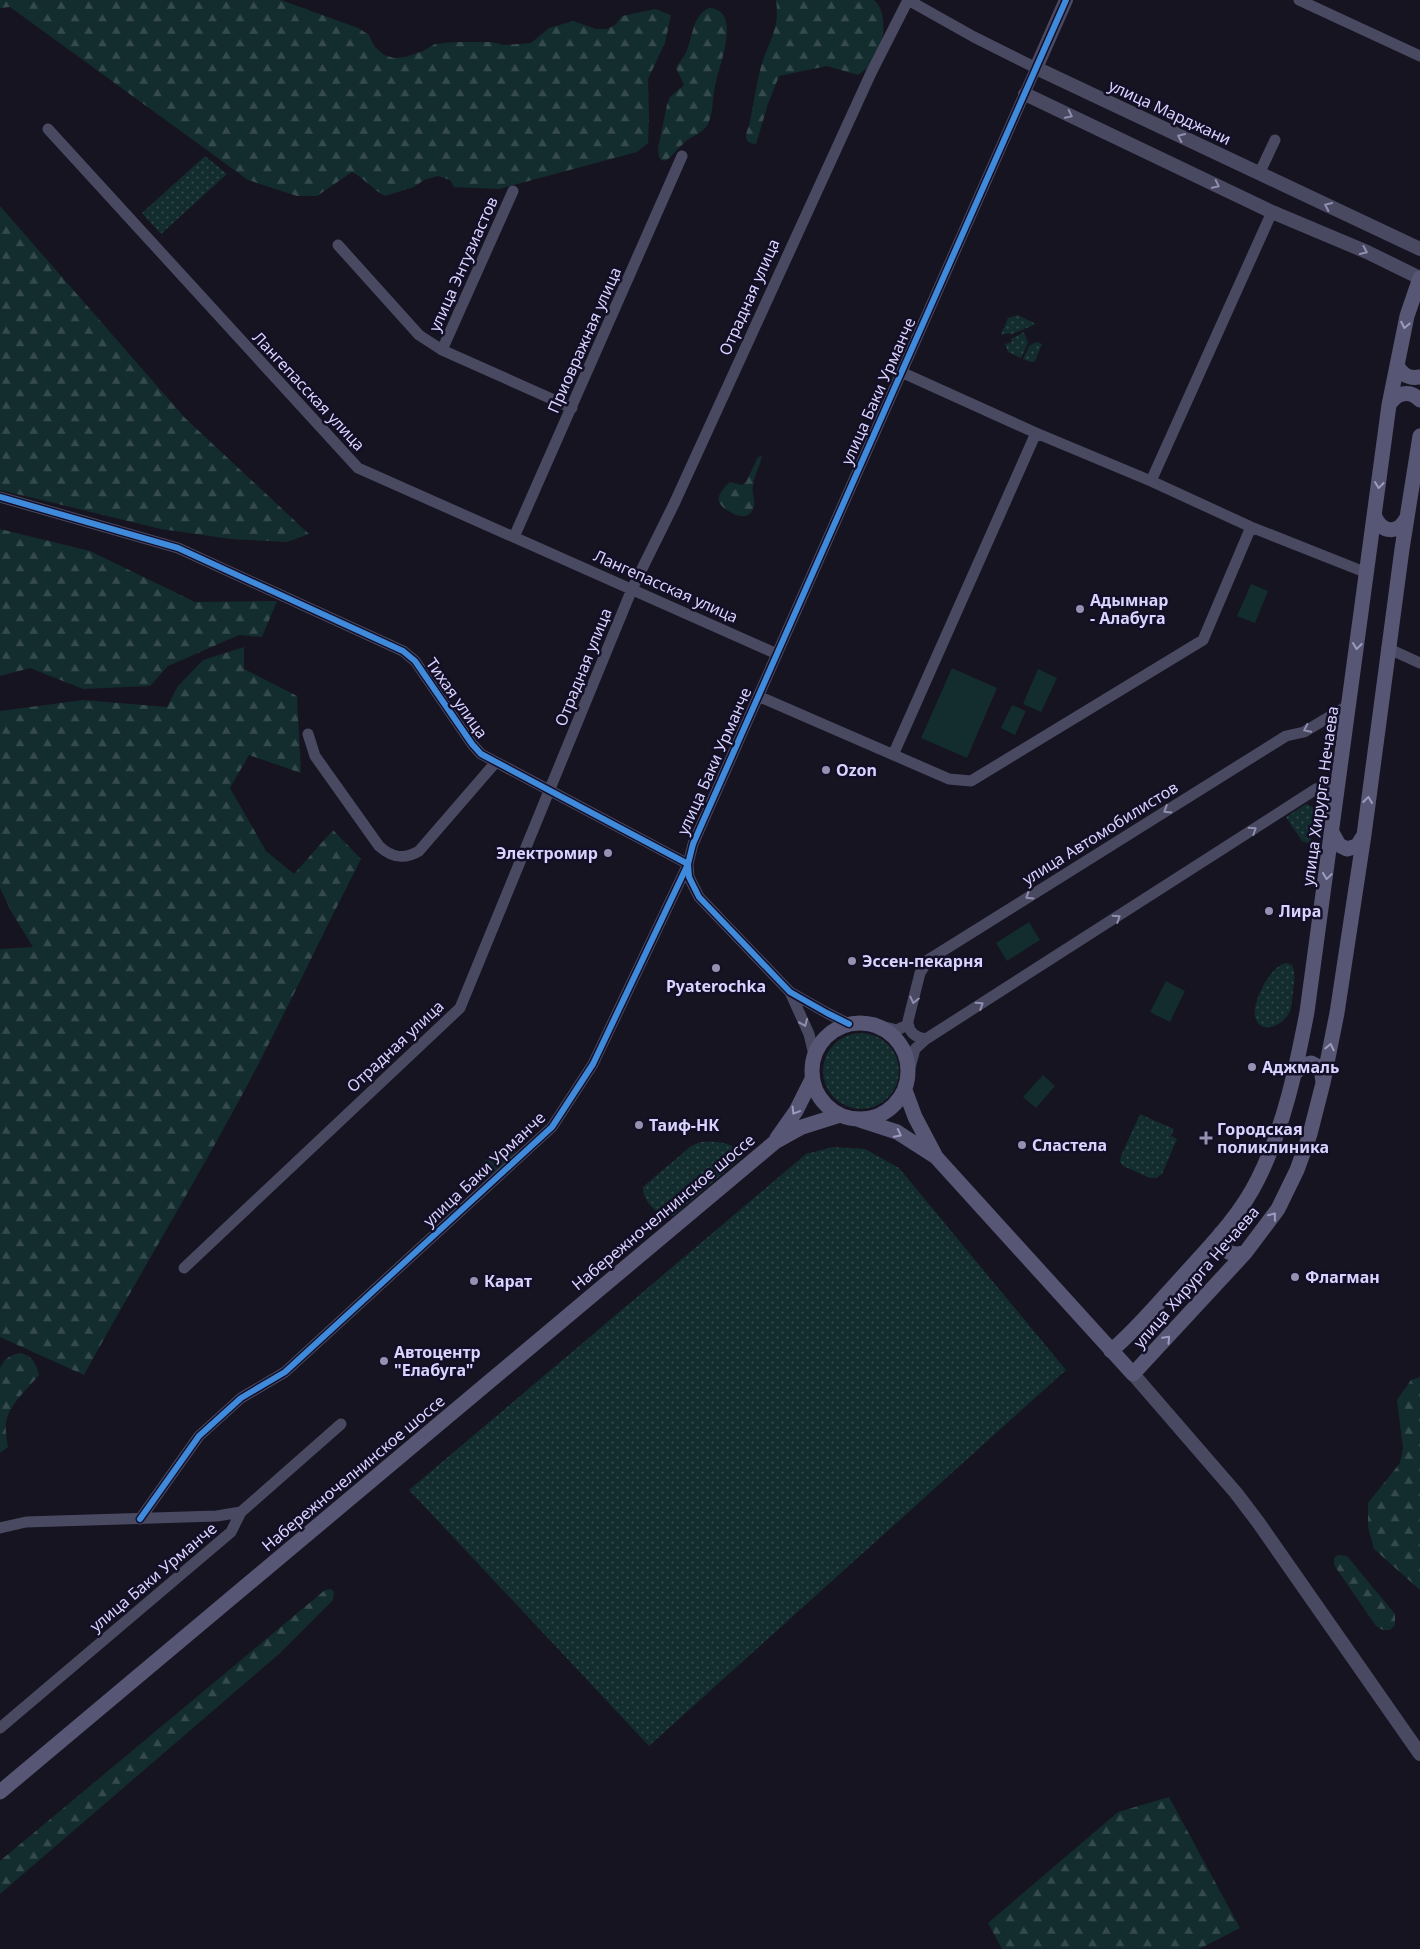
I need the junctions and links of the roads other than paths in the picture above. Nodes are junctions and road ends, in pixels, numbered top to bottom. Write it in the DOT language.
graph roads {
  1 [pos="908,0"];
  2 [pos="1066,0"];
  3 [pos="1299,0"];
  4 [pos="1325,5"];
  5 [pos="1420,56"];
  6 [pos="1036,68"];
  7 [pos="1025,94"];
  8 [pos="48,129"];
  9 [pos="1274,140"];
  10 [pos="682,156"];
  11 [pos="1258,174"];
  12 [pos="513,191"];
  13 [pos="1272,212"];
  14 [pos="338,245"];
  15 [pos="1420,249"];
  16 [pos="1420,278"];
  17 [pos="442,350"];
  18 [pos="1397,365"];
  19 [pos="901,372"];
  20 [pos="1420,377"];
  21 [pos="1420,400"];
  22 [pos="1389,405"];
  23 [pos="572,408"];
  24 [pos="1036,433"];
  25 [pos="1420,436"];
  26 [pos="1151,481"];
  27 [pos="0,497"];
  28 [pos="1375,517"];
  29 [pos="1406,519"];
  30 [pos="1251,527"];
  31 [pos="514,537"];
  32 [pos="1367,573"];
  33 [pos="632,589"];
  34 [pos="1388,648"];
  35 [pos="777,654"];
  36 [pos="1420,663"];
  37 [pos="758,696"];
  38 [pos="1349,705"];
  39 [pos="308,734"];
  40 [pos="893,755"];
  41 [pos="496,762"];
  42 [pos="1338,790"];
  43 [pos="550,791"];
  44 [pos="1333,834"];
  45 [pos="1364,835"];
  46 [pos="688,864"];
  47 [pos="790,992"];
  48 [pos="908,1023"];
  49 [pos="850,1024"];
  50 [pos="873,1024"];
  51 [pos="926,1039"];
  52 [pos="814,1055"];
  53 [pos="909,1071"];
  54 [pos="1294,1075"];
  55 [pos="812,1079"];
  56 [pos="1323,1083"];
  57 [pos="905,1090"];
  58 [pos="840,1115"];
  59 [pos="857,1119"];
  60 [pos="775,1142"];
  61 [pos="936,1157"];
  62 [pos="1221,1234"];
  63 [pos="1245,1253"];
  64 [pos="184,1268"];
  65 [pos="1111,1351"];
  66 [pos="1133,1374"];
  67 [pos="341,1424"];
  68 [pos="242,1512"];
  69 [pos="140,1519"];
  70 [pos="0,1528"];
  71 [pos="0,1728"];
  72 [pos="1420,1754"];
  73 [pos="0,1792"];
  1 -- 6 [label="street, улица Марджани"];
  1 -- 33 [label="street, Отрадная улица"];
  2 -- 6 [label="street"];
  3 -- 4 [label="street"];
  4 -- 5 [label="street"];
  6 -- 7 [label="street, улица Баки Урманче"];
  11 -- 6 [label="street, улица Марджани, one-way"];
  7 -- 13 [label="street, one-way"];
  7 -- 19 [label="street, улица Баки Урманче"];
  8 -- 31 [label="street, Лангепасская улица"];
  9 -- 11 [label="street"];
  10 -- 23 [label="street, Приовражная улица"];
  15 -- 11 [label="street, улица Марджани, one-way"];
  12 -- 17 [label="street, улица Энтузиастов"];
  13 -- 16 [label="street, one-way"];
  13 -- 26 [label="street"];
  14 -- 17 [label="street, улица Энтузиастов"];
  16 -- 18 [label="main road, улица Хирурга Нечаева, one-way"];
  17 -- 23 [label="street, улица Энтузиастов"];
  18 -- 20 [label="main road"];
  18 -- 22 [label="main road, улица Хирурга Нечаева"];
  19 -- 24 [label="street"];
  19 -- 35 [label="street, улица Баки Урманче"];
  21 -- 22 [label="main road"];
  22 -- 28 [label="main road, улица Хирурга Нечаева, one-way"];
  23 -- 31 [label="street, Приовражная улица"];
  24 -- 26 [label="street"];
  24 -- 40 [label="street"];
  25 -- 29 [label="main road, улица Хирурга Нечаева"];
  26 -- 30 [label="street"];
  27 -- 41 [label="street, Тихая улица"];
  28 -- 29 [label="main road"];
  28 -- 32 [label="main road, улица Хирурга Нечаева"];
  29 -- 34 [label="main road, улица Хирурга Нечаева"];
  30 -- 32 [label="street"];
  30 -- 40 [label="street"];
  31 -- 33 [label="street, Лангепасская улица"];
  32 -- 38 [label="main road, улица Хирурга Нечаева, one-way"];
  33 -- 35 [label="street, Лангепасская улица"];
  33 -- 43 [label="street, Отрадная улица"];
  34 -- 36 [label="street"];
  45 -- 34 [label="main road, улица Хирурга Нечаева, one-way"];
  35 -- 37 [label="street, улица Баки Урманче"];
  37 -- 40 [label="street"];
  37 -- 46 [label="street, улица Баки Урманче"];
  38 -- 42 [label="main road, улица Хирурга Нечаева"];
  38 -- 48 [label="street, улица Автомобилистов, one-way"];
  39 -- 41 [label="street"];
  41 -- 43 [label="street, Тихая улица"];
  42 -- 44 [label="main road, улица Хирурга Нечаева"];
  51 -- 42 [label="street, one-way"];
  43 -- 46 [label="street, Тихая улица"];
  43 -- 64 [label="street, Отрадная улица"];
  44 -- 45 [label="main road"];
  44 -- 54 [label="main road, улица Хирурга Нечаева, one-way"];
  56 -- 45 [label="main road, улица Хирурга Нечаева, one-way"];
  46 -- 47 [label="street"];
  46 -- 69 [label="street, улица Баки Урманче"];
  47 -- 49 [label="street"];
  47 -- 52 [label="street, one-way"];
  48 -- 50 [label="street"];
  48 -- 51 [label="street"];
  49 -- 50 [label="main road"];
  49 -- 52 [label="main road"];
  50 -- 53 [label="main road"];
  51 -- 53 [label="street"];
  52 -- 55 [label="main road"];
  53 -- 57 [label="main road"];
  54 -- 56 [label="main road"];
  54 -- 62 [label="main road, улица Хирурга Нечаева"];
  55 -- 58 [label="main road"];
  55 -- 60 [label="main road, Набережночелнинское шоссе, one-way"];
  63 -- 56 [label="main road, улица Хирурга Нечаева, one-way"];
  57 -- 59 [label="main road"];
  57 -- 61 [label="main road"];
  58 -- 59 [label="main road"];
  58 -- 60 [label="main road, Набережночелнинское шоссе"];
  59 -- 61 [label="main road, one-way"];
  60 -- 73 [label="main road, Набережночелнинское шоссе"];
  61 -- 65 [label="main road"];
  62 -- 63 [label="main road"];
  62 -- 65 [label="main road, улица Хирурга Нечаева"];
  66 -- 63 [label="main road, улица Хирурга Нечаева, one-way"];
  65 -- 66 [label="main road"];
  66 -- 72 [label="street"];
  67 -- 68 [label="street, улица Баки Урманче"];
  68 -- 69 [label="street"];
  68 -- 71 [label="street, улица Баки Урманче"];
  69 -- 70 [label="street"];
}
